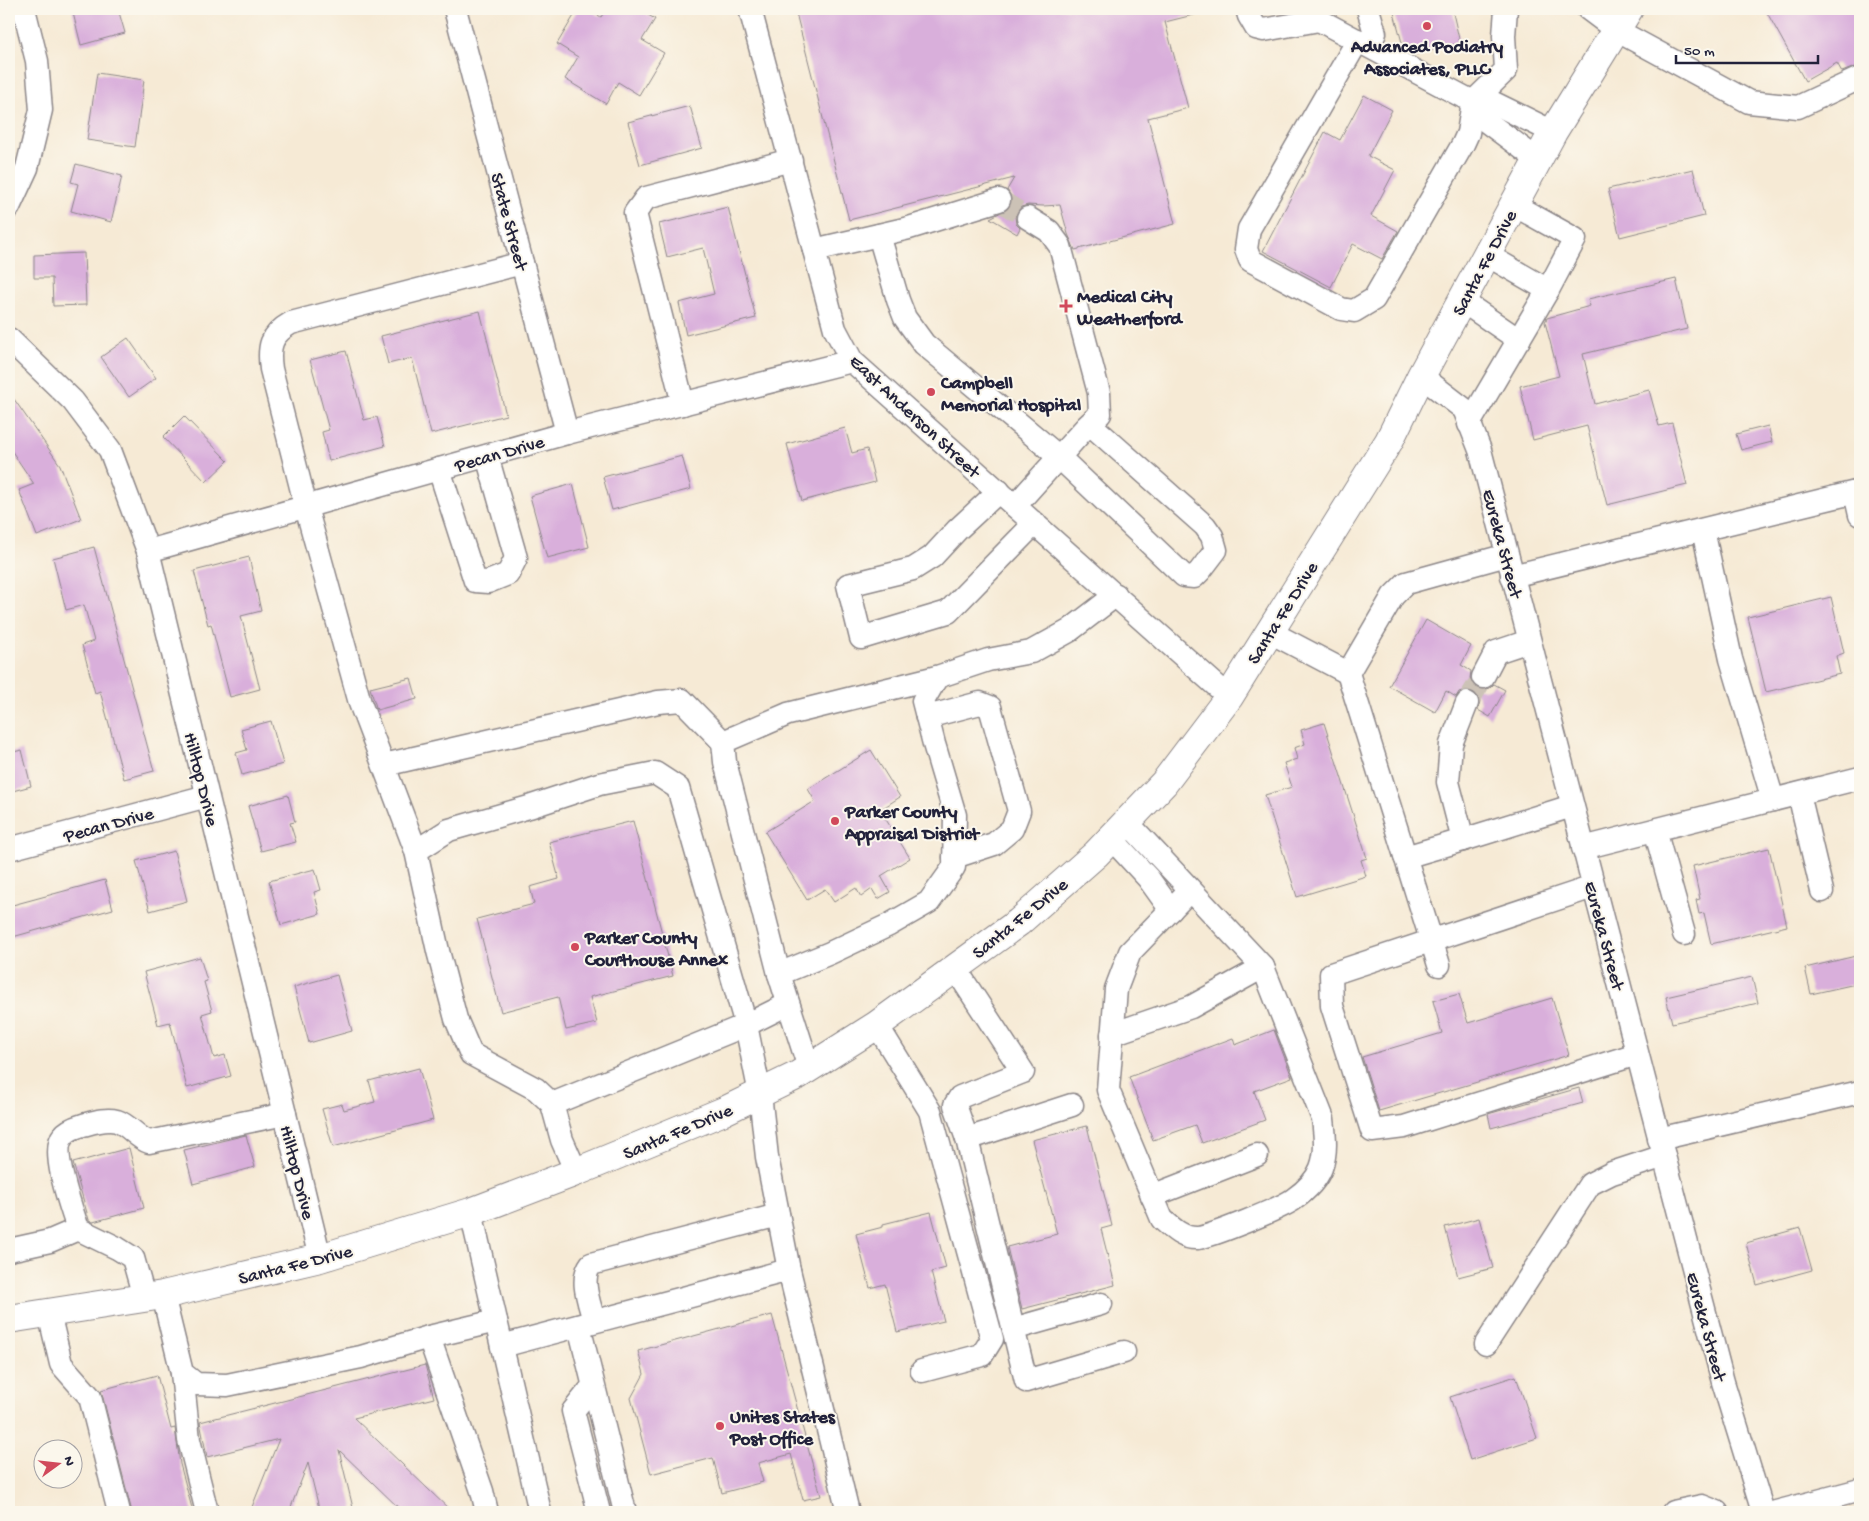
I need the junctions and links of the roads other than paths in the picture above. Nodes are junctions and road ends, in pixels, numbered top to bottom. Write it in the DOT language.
graph roads {
  1 [pos="24,9"];
  2 [pos="457,9"];
  3 [pos="750,9"];
  4 [pos="1247,9"];
  5 [pos="1368,9"];
  6 [pos="1506,9"];
  7 [pos="1588,9"];
  8 [pos="1317,14"];
  9 [pos="1622,20"];
  10 [pos="1363,43"];
  11 [pos="1860,78"];
  12 [pos="1473,102"];
  13 [pos="1553,132"];
  14 [pos="791,160"];
  15 [pos="1538,160"];
  16 [pos="999,200"];
  17 [pos="1514,205"];
  18 [pos="9,207"];
  19 [pos="1028,218"];
  20 [pos="879,235"];
  21 [pos="814,250"];
  22 [pos="1487,254"];
  23 [pos="522,263"];
  24 [pos="1548,290"];
  25 [pos="1462,301"];
  26 [pos="9,339"];
  27 [pos="1519,340"];
  28 [pos="852,360"];
  29 [pos="1421,376"];
  30 [pos="683,404"];
  31 [pos="1090,424"];
  32 [pos="1469,424"];
  33 [pos="567,433"];
  34 [pos="487,456"];
  35 [pos="1059,457"];
  36 [pos="439,469"];
  37 [pos="1858,492"];
  38 [pos="1007,498"];
  39 [pos="306,507"];
  40 [pos="1860,515"];
  41 [pos="1035,523"];
  42 [pos="1703,530"];
  43 [pos="148,551"];
  44 [pos="1510,566"];
  45 [pos="1116,595"];
  46 [pos="1270,632"];
  47 [pos="1529,641"];
  48 [pos="1348,673"];
  49 [pos="937,678"];
  50 [pos="1482,678"];
  51 [pos="1229,697"];
  52 [pos="1467,703"];
  53 [pos="927,717"];
  54 [pos="723,742"];
  55 [pos="384,765"];
  56 [pos="1860,778"];
  57 [pos="1799,794"];
  58 [pos="207,796"];
  59 [pos="1773,800"];
  60 [pos="1572,806"];
  61 [pos="1119,830"];
  62 [pos="1656,830"];
  63 [pos="1463,840"];
  64 [pos="1583,848"];
  65 [pos="9,849"];
  66 [pos="416,851"];
  67 [pos="954,857"];
  68 [pos="1405,857"];
  69 [pos="1594,887"];
  70 [pos="1190,890"];
  71 [pos="1822,892"];
  72 [pos="1171,910"];
  73 [pos="1684,934"];
  74 [pos="1431,940"];
  75 [pos="1439,965"];
  76 [pos="1263,967"];
  77 [pos="955,968"];
  78 [pos="779,974"];
  79 [pos="788,1004"];
  80 [pos="746,1025"];
  81 [pos="877,1025"];
  82 [pos="1112,1034"];
  83 [pos="1637,1054"];
  84 [pos="809,1068"];
  85 [pos="1860,1092"];
  86 [pos="760,1094"];
  87 [pos="552,1104"];
  88 [pos="1072,1105"];
  89 [pos="285,1114"];
  90 [pos="967,1139"];
  91 [pos="1662,1147"];
  92 [pos="1257,1155"];
  93 [pos="576,1172"];
  94 [pos="1152,1196"];
  95 [pos="471,1212"];
  96 [pos="778,1215"];
  97 [pos="78,1229"];
  98 [pos="9,1250"];
  99 [pos="320,1258"];
  100 [pos="789,1270"];
  101 [pos="154,1296"];
  102 [pos="1101,1304"];
  103 [pos="49,1313"];
  104 [pos="9,1319"];
  105 [pos="496,1321"];
  106 [pos="586,1324"];
  107 [pos="1013,1329"];
  108 [pos="429,1337"];
  109 [pos="1486,1344"];
  110 [pos="502,1346"];
  111 [pos="1124,1352"];
  112 [pos="922,1370"];
  113 [pos="182,1373"];
  114 [pos="594,1386"];
  115 [pos="1860,1490"];
  116 [pos="119,1512"];
  117 [pos="208,1512"];
  118 [pos="487,1512"];
  119 [pos="540,1512"];
  120 [pos="599,1512"];
  121 [pos="625,1512"];
  122 [pos="848,1512"];
  123 [pos="1673,1512"];
  124 [pos="1717,1512"];
  125 [pos="1763,1512"];
  126 [pos="1776,1512"];
  1 -- 18 [label="street"];
  2 -- 23 [label="street, State Street"];
  3 -- 14 [label="street, East Anderson Street"];
  4 -- 8 [label="street"];
  5 -- 10 [label="street"];
  6 -- 12 [label="street"];
  7 -- 9 [label="street"];
  8 -- 10 [label="street"];
  9 -- 11 [label="street"];
  9 -- 13 [label="main road, Santa Fe Drive"];
  10 -- 12 [label="street"];
  10 -- 12 [label="street"];
  12 -- 13 [label="street"];
  12 -- 15 [label="street"];
  13 -- 15 [label="main road, Santa Fe Drive"];
  14 -- 21 [label="street, East Anderson Street"];
  14 -- 30 [label="street"];
  15 -- 17 [label="main road, Santa Fe Drive"];
  16 -- 20 [label="street"];
  17 -- 22 [label="main road, Santa Fe Drive"];
  17 -- 24 [label="street"];
  19 -- 31 [label="street"];
  20 -- 21 [label="street"];
  20 -- 35 [label="street"];
  21 -- 28 [label="street, East Anderson Street"];
  22 -- 24 [label="street"];
  22 -- 25 [label="main road, Santa Fe Drive"];
  23 -- 33 [label="street, State Street"];
  23 -- 39 [label="street"];
  24 -- 27 [label="street"];
  25 -- 27 [label="street"];
  25 -- 29 [label="main road, Santa Fe Drive"];
  26 -- 43 [label="street, Hilltop Drive"];
  27 -- 32 [label="street"];
  28 -- 30 [label="street, Pecan Drive"];
  28 -- 38 [label="street, East Anderson Street"];
  29 -- 32 [label="street, Eureka Street"];
  29 -- 46 [label="main road, Santa Fe Drive"];
  30 -- 33 [label="street, Pecan Drive"];
  31 -- 35 [label="street"];
  31 -- 35 [label="street"];
  32 -- 44 [label="street, Eureka Street"];
  33 -- 34 [label="street, Pecan Drive"];
  34 -- 36 [label="street, Pecan Drive"];
  34 -- 36 [label="street"];
  35 -- 38 [label="street"];
  36 -- 39 [label="street, Pecan Drive"];
  37 -- 40 [label="street"];
  37 -- 42 [label="street"];
  38 -- 41 [label="street, East Anderson Street"];
  38 -- 41 [label="street"];
  39 -- 43 [label="street, Pecan Drive"];
  39 -- 55 [label="street"];
  41 -- 45 [label="street, East Anderson Street"];
  42 -- 44 [label="street"];
  42 -- 59 [label="street"];
  43 -- 58 [label="street, Hilltop Drive"];
  44 -- 47 [label="street, Eureka Street"];
  44 -- 48 [label="street"];
  45 -- 49 [label="street"];
  45 -- 51 [label="street, East Anderson Street"];
  46 -- 48 [label="street"];
  46 -- 51 [label="main road, Santa Fe Drive"];
  47 -- 50 [label="street"];
  47 -- 60 [label="street, Eureka Street"];
  48 -- 68 [label="street"];
  49 -- 53 [label="street"];
  49 -- 54 [label="street"];
  51 -- 61 [label="main road, Santa Fe Drive"];
  52 -- 63 [label="street"];
  53 -- 67 [label="street"];
  53 -- 67 [label="street"];
  54 -- 55 [label="street"];
  54 -- 78 [label="street"];
  55 -- 66 [label="street"];
  56 -- 57 [label="street"];
  57 -- 59 [label="street"];
  57 -- 71 [label="street"];
  58 -- 65 [label="street, Pecan Drive"];
  58 -- 89 [label="street, Hilltop Drive"];
  59 -- 62 [label="street"];
  60 -- 63 [label="street"];
  60 -- 64 [label="street, Eureka Street"];
  61 -- 70 [label="street"];
  61 -- 72 [label="street"];
  61 -- 77 [label="main road, Santa Fe Drive"];
  62 -- 64 [label="street"];
  62 -- 73 [label="street"];
  63 -- 68 [label="street"];
  64 -- 69 [label="street, Eureka Street"];
  66 -- 80 [label="street"];
  66 -- 87 [label="street"];
  67 -- 78 [label="street"];
  68 -- 74 [label="street"];
  69 -- 74 [label="street"];
  69 -- 83 [label="street, Eureka Street"];
  70 -- 72 [label="street"];
  70 -- 76 [label="street"];
  72 -- 82 [label="street"];
  74 -- 75 [label="street"];
  74 -- 83 [label="street"];
  76 -- 82 [label="street"];
  76 -- 94 [label="street"];
  77 -- 81 [label="main road, Santa Fe Drive"];
  77 -- 90 [label="street"];
  78 -- 79 [label="street"];
  79 -- 80 [label="street"];
  79 -- 84 [label="street"];
  80 -- 86 [label="street"];
  80 -- 87 [label="street"];
  81 -- 84 [label="main road, Santa Fe Drive"];
  81 -- 112 [label="street"];
  82 -- 94 [label="street"];
  83 -- 91 [label="street, Eureka Street"];
  84 -- 86 [label="main road, Santa Fe Drive"];
  85 -- 91 [label="street"];
  86 -- 93 [label="main road, Santa Fe Drive"];
  86 -- 96 [label="street"];
  87 -- 93 [label="street"];
  88 -- 90 [label="street"];
  89 -- 97 [label="street"];
  89 -- 99 [label="street, Hilltop Drive"];
  90 -- 107 [label="street"];
  91 -- 109 [label="street"];
  91 -- 125 [label="street, Eureka Street"];
  92 -- 94 [label="street"];
  93 -- 95 [label="main road, Santa Fe Drive"];
  95 -- 99 [label="main road, Santa Fe Drive"];
  95 -- 105 [label="street"];
  96 -- 100 [label="street"];
  96 -- 106 [label="street"];
  97 -- 98 [label="street"];
  97 -- 101 [label="street"];
  99 -- 101 [label="main road, Santa Fe Drive"];
  100 -- 106 [label="street"];
  100 -- 122 [label="street"];
  101 -- 103 [label="main road, Santa Fe Drive"];
  101 -- 113 [label="street"];
  102 -- 107 [label="street"];
  103 -- 104 [label="main road, Santa Fe Drive"];
  103 -- 116 [label="street"];
  105 -- 108 [label="street"];
  105 -- 110 [label="street"];
  106 -- 110 [label="street"];
  106 -- 114 [label="street"];
  107 -- 111 [label="street"];
  108 -- 113 [label="street"];
  108 -- 118 [label="street"];
  110 -- 119 [label="street"];
  113 -- 117 [label="street"];
  114 -- 120 [label="street"];
  114 -- 121 [label="street"];
  115 -- 126 [label="street"];
  123 -- 124 [label="street"];
}
